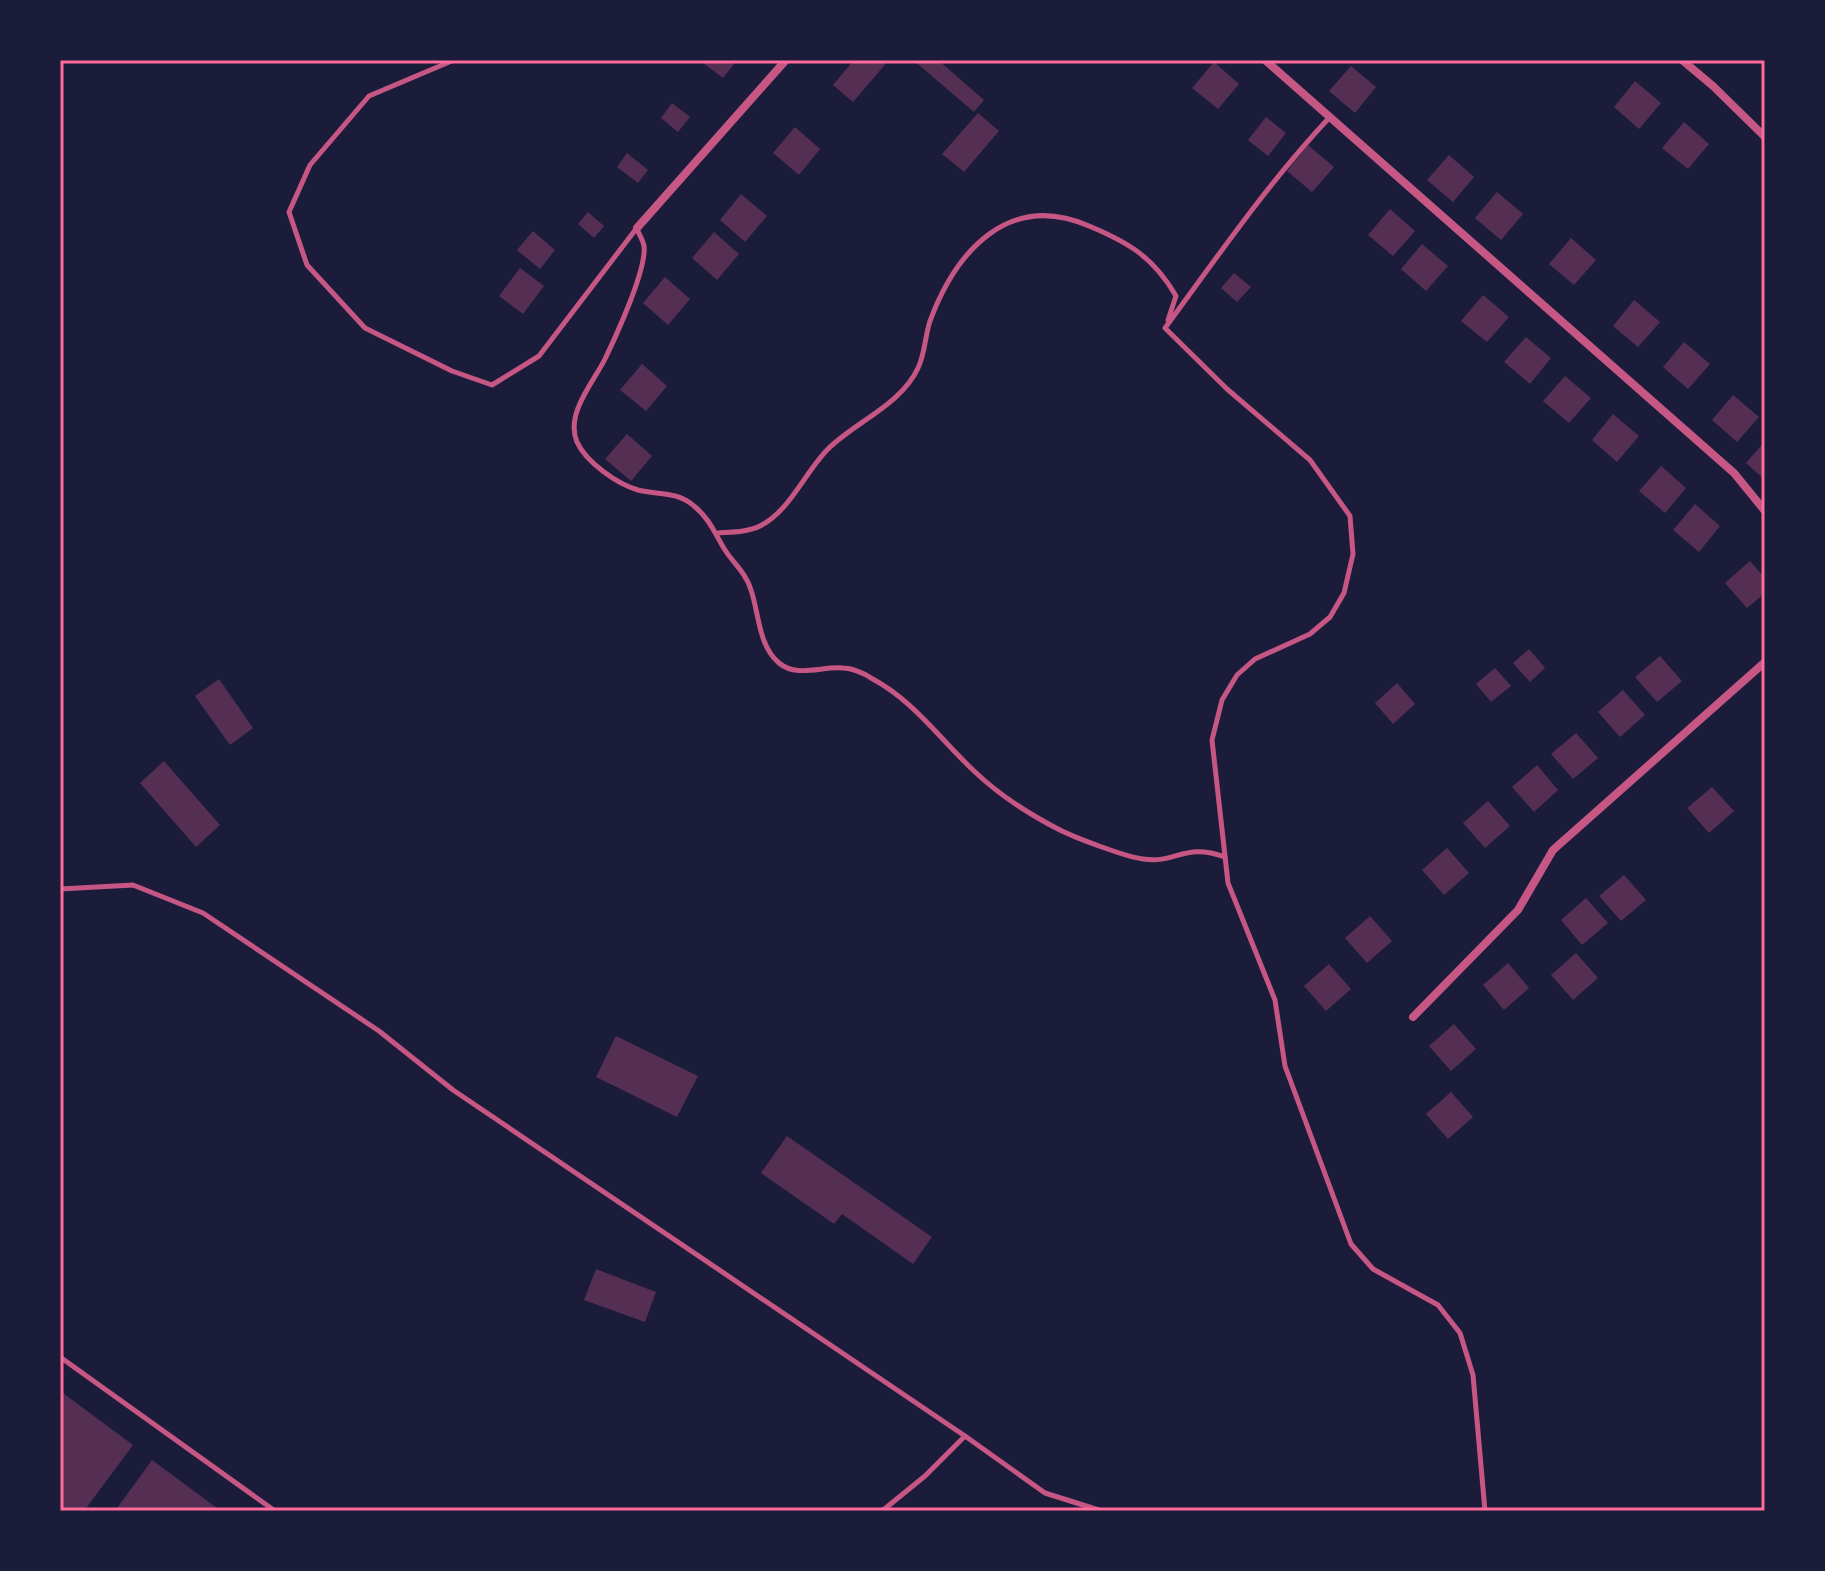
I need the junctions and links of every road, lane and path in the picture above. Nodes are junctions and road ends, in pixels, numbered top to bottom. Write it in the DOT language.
graph roads {
  1 [pos="454,60"];
  2 [pos="786,60"];
  3 [pos="1265,60"];
  4 [pos="1682,60"];
  5 [pos="1329,118"];
  6 [pos="1765,137"];
  7 [pos="637,228"];
  8 [pos="1165,328"];
  9 [pos="1765,511"];
  10 [pos="718,533"];
  11 [pos="1765,662"];
  12 [pos="1225,857"];
  13 [pos="60,889"];
  14 [pos="1413,1017"];
  15 [pos="60,1357"];
  16 [pos="965,1436"];
  17 [pos="275,1511"];
  18 [pos="882,1511"];
  19 [pos="1102,1511"];
  20 [pos="1485,1511"];
  1 -- 7 [label="lane"];
  2 -- 7 [label="street"];
  3 -- 5 [label="street"];
  4 -- 6 [label="street"];
  5 -- 8 [label="lane"];
  5 -- 9 [label="street"];
  7 -- 10 [label="lane"];
  8 -- 10 [label="lane"];
  8 -- 12 [label="lane"];
  10 -- 12 [label="lane"];
  11 -- 14 [label="street"];
  12 -- 20 [label="lane"];
  13 -- 16 [label="lane"];
  15 -- 17 [label="lane"];
  16 -- 18 [label="lane"];
  16 -- 19 [label="lane"];
}
